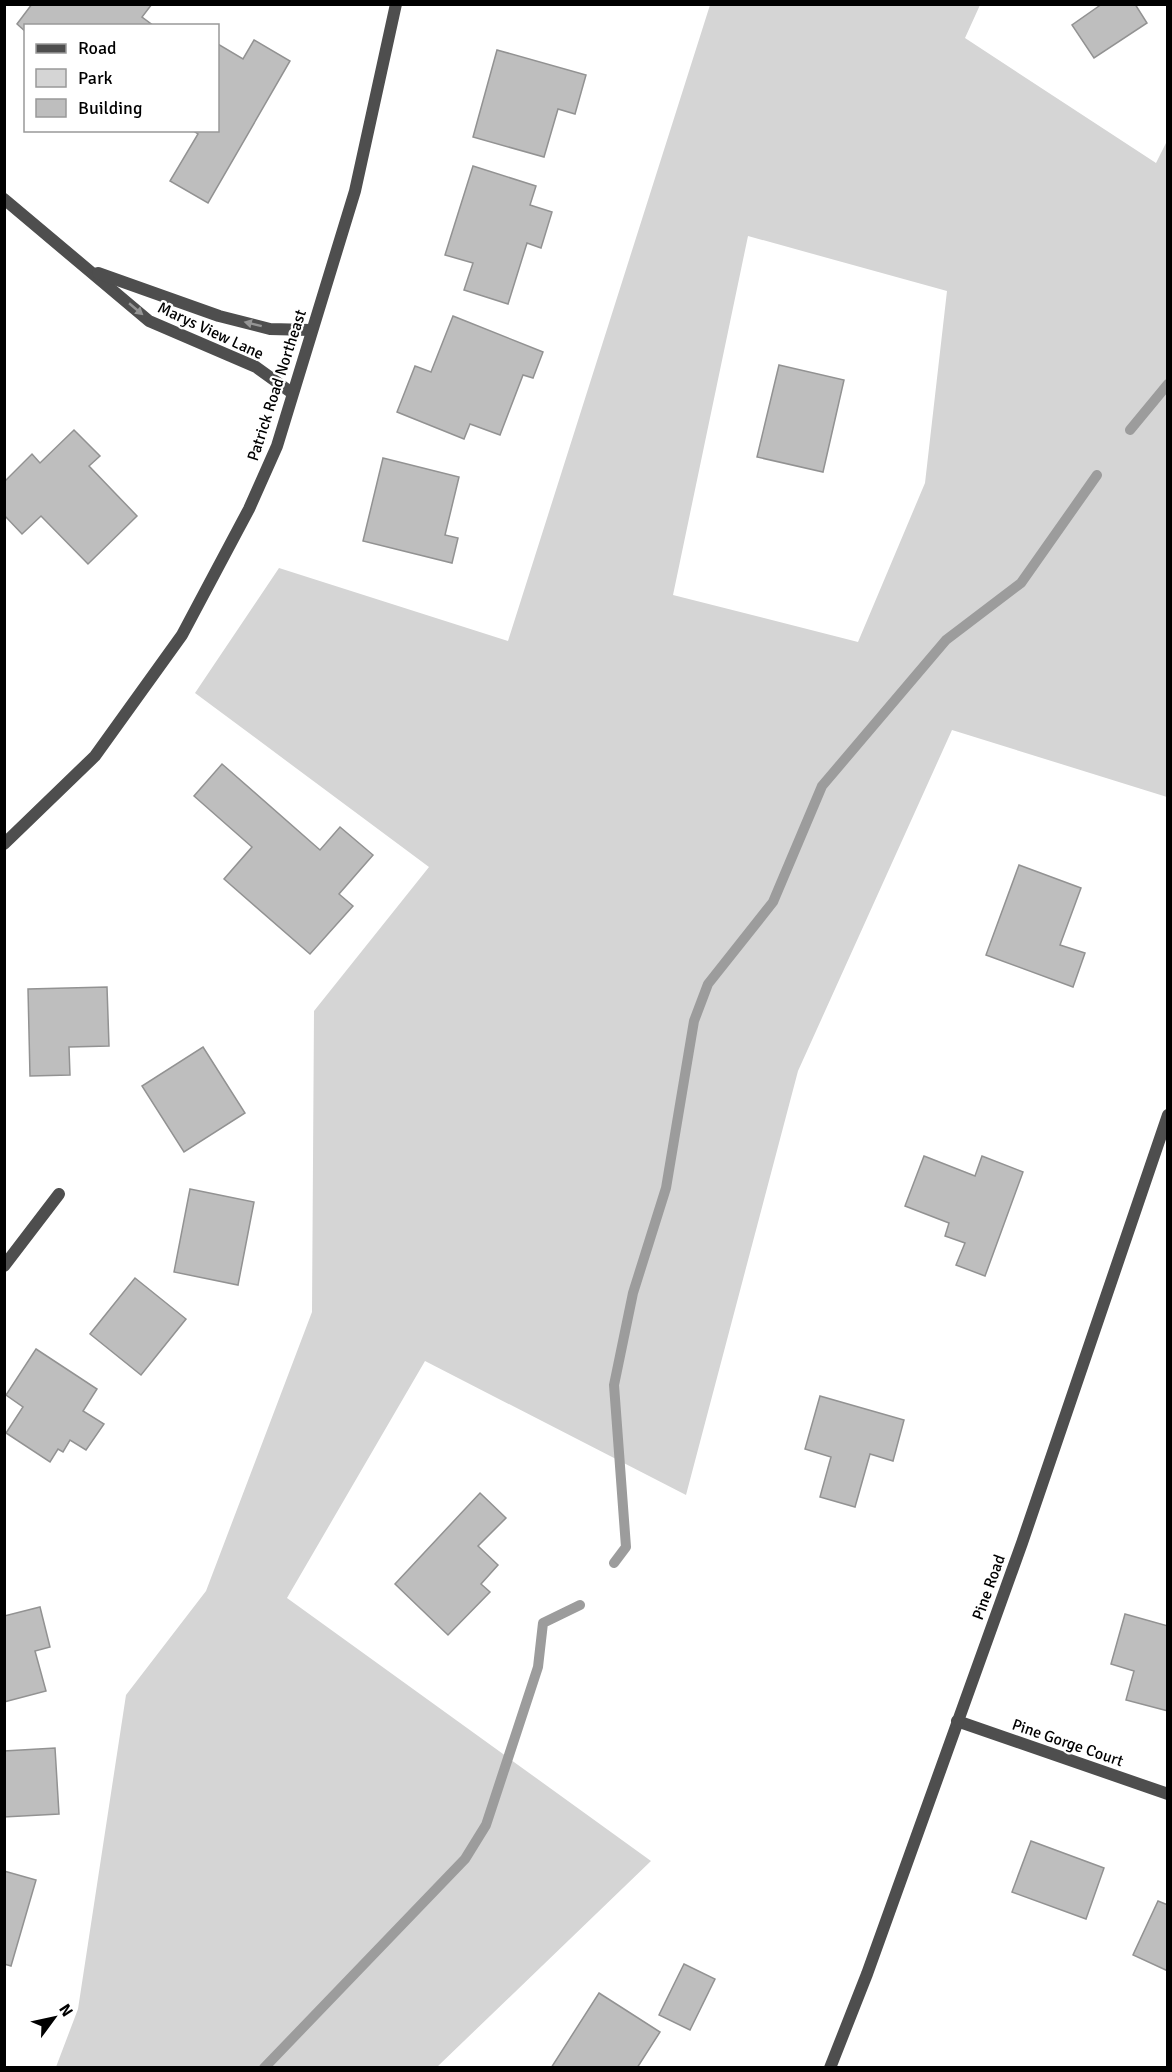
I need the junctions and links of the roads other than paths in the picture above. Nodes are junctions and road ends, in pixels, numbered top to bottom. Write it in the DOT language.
graph roads {
  1 [pos="396,4"];
  2 [pos="4,199"];
  3 [pos="91,271"];
  4 [pos="311,330"];
  5 [pos="292,393"];
  6 [pos="4,844"];
  7 [pos="1166,1121"];
  8 [pos="59,1194"];
  9 [pos="4,1266"];
  10 [pos="957,1721"];
  11 [pos="1167,1794"];
  12 [pos="830,2067"];
  1 -- 4 [label="street, Patrick Road Northeast"];
  2 -- 3 [label="street, Marys View Lane"];
  4 -- 3 [label="street, Marys View Lane, one-way"];
  3 -- 5 [label="street, Marys View Lane, one-way"];
  4 -- 5 [label="street, Patrick Road Northeast"];
  5 -- 6 [label="street, Patrick Road Northeast"];
  7 -- 10 [label="street, Pine Road"];
  8 -- 9 [label="street"];
  10 -- 11 [label="street, Pine Gorge Court"];
  10 -- 12 [label="street, Pine Road"];
}
